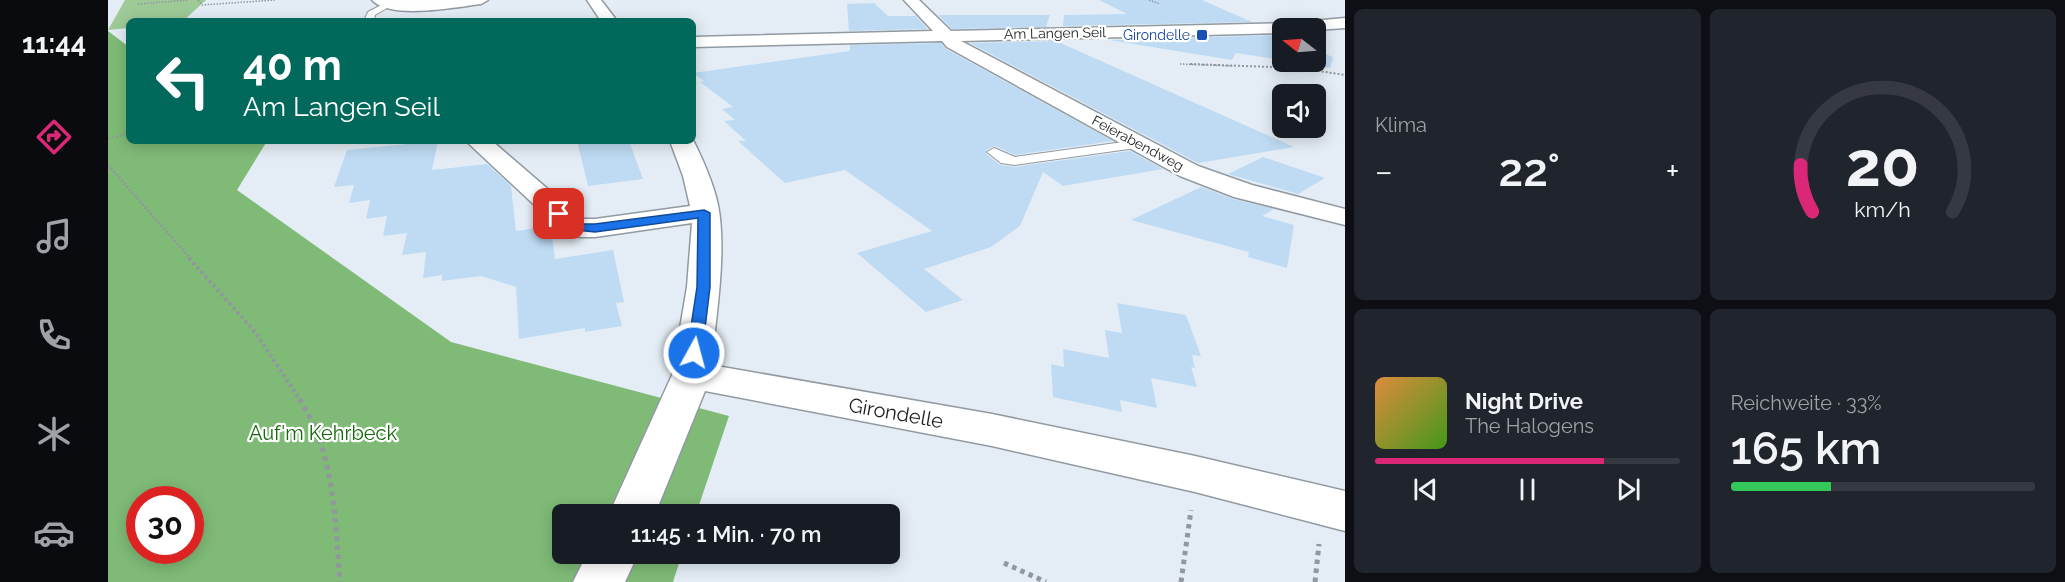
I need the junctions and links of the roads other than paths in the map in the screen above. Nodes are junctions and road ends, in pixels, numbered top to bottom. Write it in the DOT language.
graph roads {
  1 [pos="481,0"];
  2 [pos="594,0"];
  3 [pos="911,0"];
  4 [pos="385,2"];
  5 [pos="370,18"];
  6 [pos="607,18"];
  7 [pos="1345,23"];
  8 [pos="945,36"];
  9 [pos="696,42"];
  10 [pos="481,144"];
  11 [pos="683,144"];
  12 [pos="1138,144"];
  13 [pos="994,152"];
  14 [pos="704,213"];
  15 [pos="1345,217"];
  16 [pos="692,375"];
  17 [pos="636,504"];
  18 [pos="1345,511"];
  19 [pos="608,564"];
  20 [pos="599,582"];
  1 -- 4 [label="street"];
  2 -- 6 [label="street"];
  3 -- 8 [label="street"];
  4 -- 5 [label="lane"];
  7 -- 8 [label="street, Am Langen Seil"];
  8 -- 9 [label="street, Am Langen Seil"];
  8 -- 12 [label="street, Feierabendweg"];
  10 -- 14 [label="street"];
  11 -- 14 [label="street"];
  12 -- 13 [label="lane"];
  12 -- 15 [label="street, Feierabendweg"];
  14 -- 16 [label="street"];
  16 -- 17 [label="street"];
  16 -- 18 [label="street, Girondelle"];
  19 -- 20 [label="street"];
}
